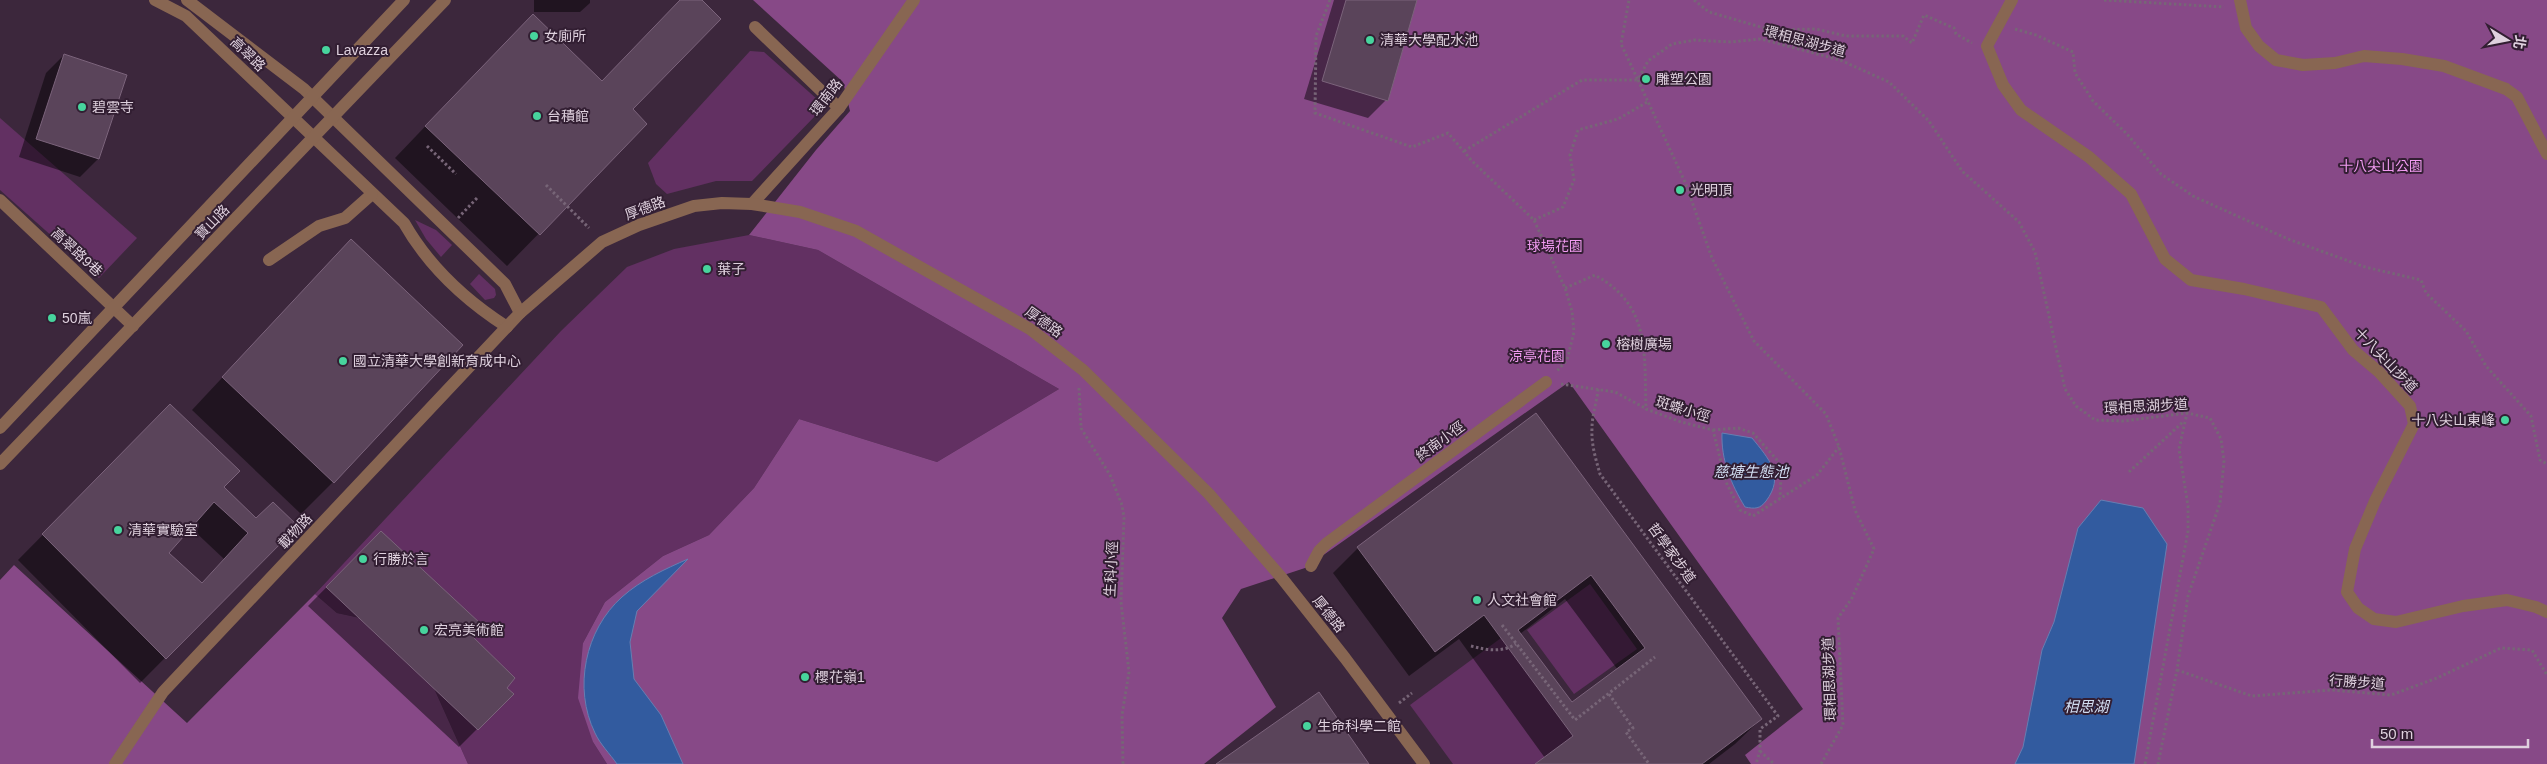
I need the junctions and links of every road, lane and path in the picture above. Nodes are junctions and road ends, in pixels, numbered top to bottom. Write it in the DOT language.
graph roads {
  1 [pos="155,0"];
  2 [pos="187,0"];
  3 [pos="404,0"];
  4 [pos="445,0"];
  5 [pos="914,0"];
  6 [pos="1330,0"];
  7 [pos="1629,0"];
  8 [pos="1694,0"];
  9 [pos="2012,0"];
  10 [pos="2104,0"];
  11 [pos="2240,4"];
  12 [pos="1997,25"];
  13 [pos="756,27"];
  14 [pos="1956,34"];
  15 [pos="1638,80"];
  16 [pos="312,97"];
  17 [pos="1649,101"];
  18 [pos="839,108"];
  19 [pos="293,118"];
  20 [pos="334,118"];
  21 [pos="314,138"];
  22 [pos="427,146"];
  23 [pos="1464,151"];
  24 [pos="2547,154"];
  25 [pos="456,174"];
  26 [pos="546,185"];
  27 [pos="372,194"];
  28 [pos="477,198"];
  29 [pos="0,200"];
  30 [pos="752,204"];
  31 [pos="457,218"];
  32 [pos="1534,220"];
  33 [pos="589,228"];
  34 [pos="269,260"];
  35 [pos="1565,288"];
  36 [pos="114,307"];
  37 [pos="520,313"];
  38 [pos="133,326"];
  39 [pos="507,327"];
  40 [pos="1546,382"];
  41 [pos="1079,385"];
  42 [pos="1598,389"];
  43 [pos="1646,408"];
  44 [pos="2187,413"];
  45 [pos="2184,421"];
  46 [pos="0,428"];
  47 [pos="1713,430"];
  48 [pos="1839,447"];
  49 [pos="0,464"];
  50 [pos="2547,464"];
  51 [pos="2129,472"];
  52 [pos="1780,499"];
  53 [pos="1311,566"];
  54 [pos="2547,612"];
  55 [pos="1502,625"];
  56 [pos="1516,644"];
  57 [pos="1471,646"];
  58 [pos="1655,657"];
  59 [pos="2177,670"];
  60 [pos="2547,675"];
  61 [pos="1412,692"];
  62 [pos="1609,694"];
  63 [pos="1392,708"];
  64 [pos="1760,751"];
  65 [pos="115,764"];
  66 [pos="1123,764"];
  67 [pos="1424,764"];
  68 [pos="1649,764"];
  69 [pos="1756,764"];
  70 [pos="1774,764"];
  71 [pos="1821,764"];
  72 [pos="2145,764"];
  73 [pos="2158,764"];
  1 -- 19 [label="street, 高翠路"];
  2 -- 16 [label="street, 高翠路"];
  3 -- 16 [label="street, 寶山路"];
  4 -- 20 [label="street, 寶山路"];
  5 -- 18 [label="street, 環南路"];
  6 -- 23 [label="path"];
  7 -- 15 [label="path"];
  8 -- 14 [label="path"];
  9 -- 12 [label="street, 十八尖山步道"];
  10 -- 11 [label="path"];
  11 -- 24 [label="street"];
  12 -- 50 [label="path"];
  12 -- 54 [label="street, 十八尖山步道"];
  13 -- 18 [label="street"];
  15 -- 17 [label="path, 環相思湖步道"];
  15 -- 23 [label="path"];
  15 -- 44 [label="path, 環相思湖步道"];
  16 -- 19 [label="street, 寶山路"];
  16 -- 20 [label="street, 高翠路"];
  17 -- 32 [label="path"];
  17 -- 48 [label="path, 環相思湖步道"];
  18 -- 30 [label="street, 環南路"];
  19 -- 21 [label="street, 高翠路"];
  19 -- 36 [label="street, 寶山路"];
  20 -- 21 [label="street, 寶山路"];
  20 -- 37 [label="street"];
  21 -- 27 [label="street"];
  21 -- 38 [label="street, 寶山路"];
  22 -- 25 [label="path"];
  23 -- 32 [label="path"];
  26 -- 33 [label="path"];
  27 -- 34 [label="street"];
  27 -- 39 [label="street"];
  28 -- 31 [label="path"];
  29 -- 36 [label="street, 高翠路9巷"];
  30 -- 37 [label="street, 厚德路"];
  30 -- 67 [label="street, 厚德路"];
  32 -- 35 [label="path"];
  35 -- 40 [label="path"];
  35 -- 43 [label="path, 斑蝶小徑"];
  36 -- 38 [label="street, 高翠路9巷"];
  36 -- 46 [label="street, 寶山路"];
  37 -- 39 [label="street, 厚德路"];
  38 -- 49 [label="street, 寶山路"];
  39 -- 65 [label="street, 載物路"];
  40 -- 42 [label="path, 斑蝶小徑"];
  40 -- 53 [label="street, 終南小徑"];
  41 -- 66 [label="path, 生科小徑"];
  42 -- 43 [label="path, 斑蝶小徑"];
  42 -- 64 [label="path, 哲學家步道"];
  43 -- 47 [label="path, 斑蝶小徑"];
  44 -- 45 [label="path"];
  44 -- 59 [label="path, 環相思湖步道"];
  45 -- 51 [label="path"];
  45 -- 72 [label="path"];
  47 -- 52 [label="path, 斑蝶小徑"];
  47 -- 52 [label="path, 斑蝶小徑"];
  48 -- 52 [label="path, 斑蝶小徑"];
  48 -- 71 [label="path, 環相思湖步道"];
  55 -- 56 [label="path"];
  56 -- 57 [label="path"];
  56 -- 62 [label="path"];
  58 -- 62 [label="path"];
  59 -- 60 [label="path, 行勝步道"];
  59 -- 73 [label="path, 環相思湖步道"];
  61 -- 63 [label="path"];
  62 -- 68 [label="path"];
  64 -- 69 [label="path"];
  64 -- 70 [label="path"];
}
